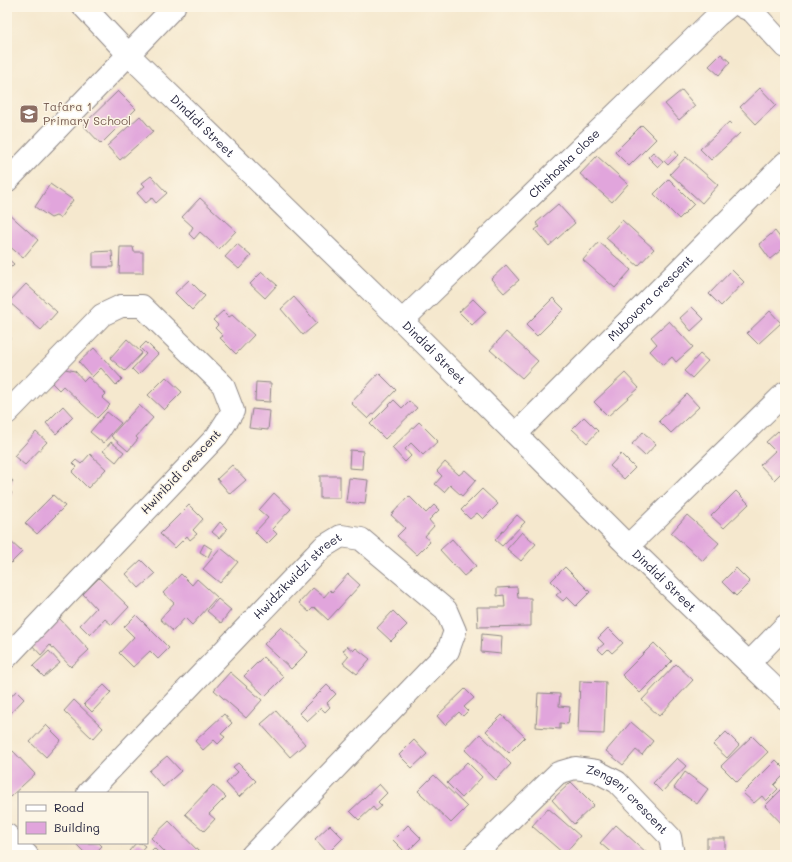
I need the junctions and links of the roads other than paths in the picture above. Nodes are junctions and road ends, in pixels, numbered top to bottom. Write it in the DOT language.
graph roads {
  1 [pos="84,7"];
  2 [pos="174,7"];
  3 [pos="728,7"];
  4 [pos="743,7"];
  5 [pos="785,47"];
  6 [pos="129,55"];
  7 [pos="785,163"];
  8 [pos="7,181"];
  9 [pos="402,321"];
  10 [pos="785,393"];
  11 [pos="7,413"];
  12 [pos="516,434"];
  13 [pos="628,546"];
  14 [pos="785,626"];
  15 [pos="7,657"];
  16 [pos="749,663"];
  17 [pos="785,698"];
  18 [pos="89,792"];
  19 [pos="7,835"];
  20 [pos="39,844"];
  21 [pos="28,855"];
  22 [pos="252,855"];
  23 [pos="474,855"];
  24 [pos="673,855"];
  1 -- 6 [label="street, Dindidi Street"];
  2 -- 6 [label="street"];
  3 -- 9 [label="street, Chishosha close"];
  4 -- 5 [label="street"];
  6 -- 8 [label="street"];
  6 -- 9 [label="street, Dindidi Street"];
  7 -- 12 [label="street, Mubovora crescent"];
  9 -- 12 [label="street, Dindidi Street"];
  10 -- 13 [label="street"];
  11 -- 15 [label="street, Hwiribidi crescent"];
  12 -- 13 [label="street, Dindidi Street"];
  13 -- 16 [label="street, Dindidi Street"];
  14 -- 16 [label="street"];
  16 -- 17 [label="street, Dindidi Street"];
  18 -- 22 [label="street, Hwidzikwidzi street"];
  19 -- 21 [label="street"];
  20 -- 21 [label="street"];
  23 -- 24 [label="street, Zengeni crescent"];
}
